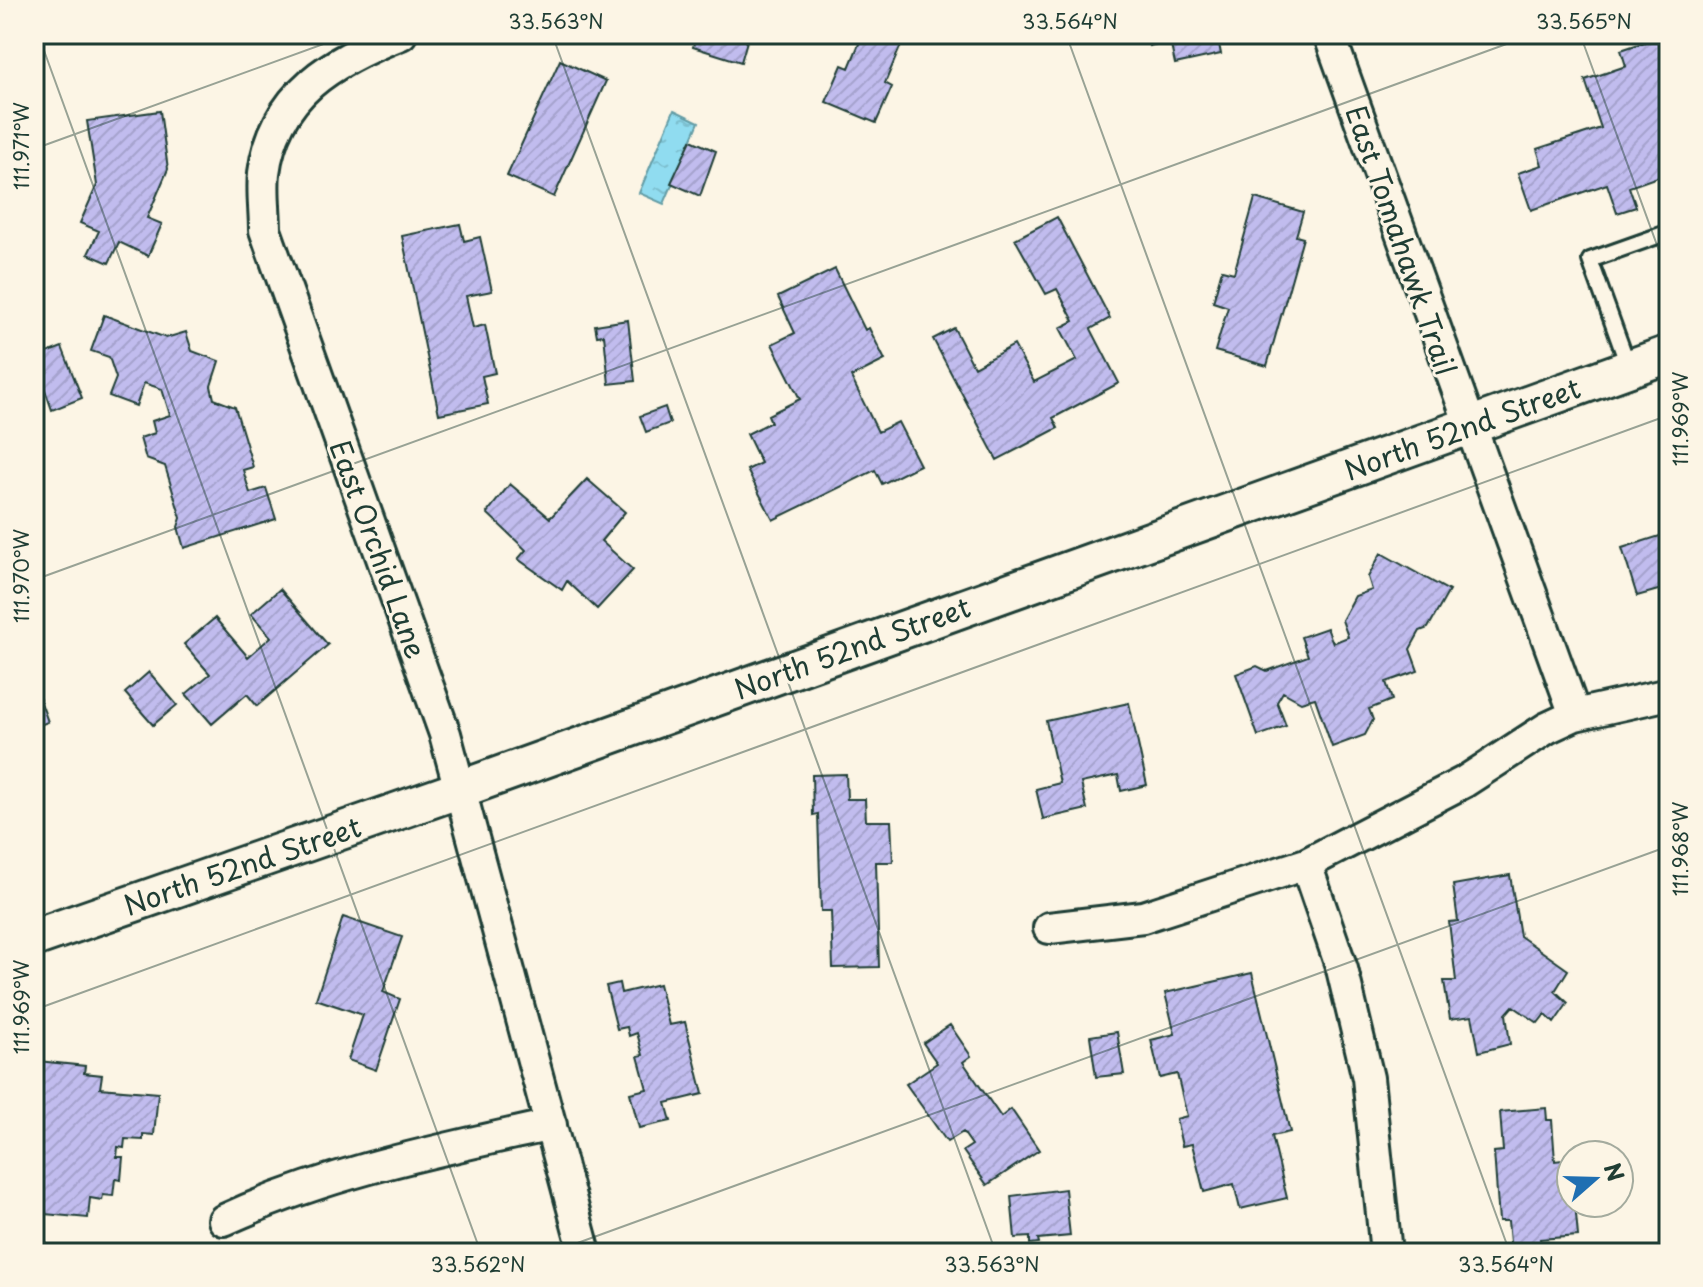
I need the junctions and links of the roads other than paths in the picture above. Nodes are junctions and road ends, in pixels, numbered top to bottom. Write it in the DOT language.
graph roads {
  1 [pos="401,34"];
  2 [pos="1329,34"];
  3 [pos="1669,232"];
  4 [pos="1669,354"];
  5 [pos="1629,368"];
  6 [pos="1468,426"];
  7 [pos="1669,694"];
  8 [pos="1575,715"];
  9 [pos="461,789"];
  10 [pos="1306,864"];
  11 [pos="1049,928"];
  12 [pos="34,938"];
  13 [pos="551,1125"];
  14 [pos="224,1220"];
  15 [pos="585,1253"];
  16 [pos="1386,1253"];
  1 -- 9 [label="street, East Orchid Lane"];
  2 -- 6 [label="street, East Tomahawk Trail"];
  3 -- 5 [label="lane"];
  4 -- 5 [label="street, North 52nd Street"];
  5 -- 6 [label="street, North 52nd Street"];
  6 -- 8 [label="street, East Tomahawk Trail"];
  6 -- 9 [label="street, North 52nd Street"];
  7 -- 8 [label="street"];
  8 -- 10 [label="street"];
  9 -- 12 [label="street, North 52nd Street"];
  9 -- 13 [label="street, East Orchid Lane"];
  10 -- 11 [label="street"];
  10 -- 16 [label="street"];
  13 -- 14 [label="street"];
  13 -- 15 [label="street, East Orchid Lane"];
}
